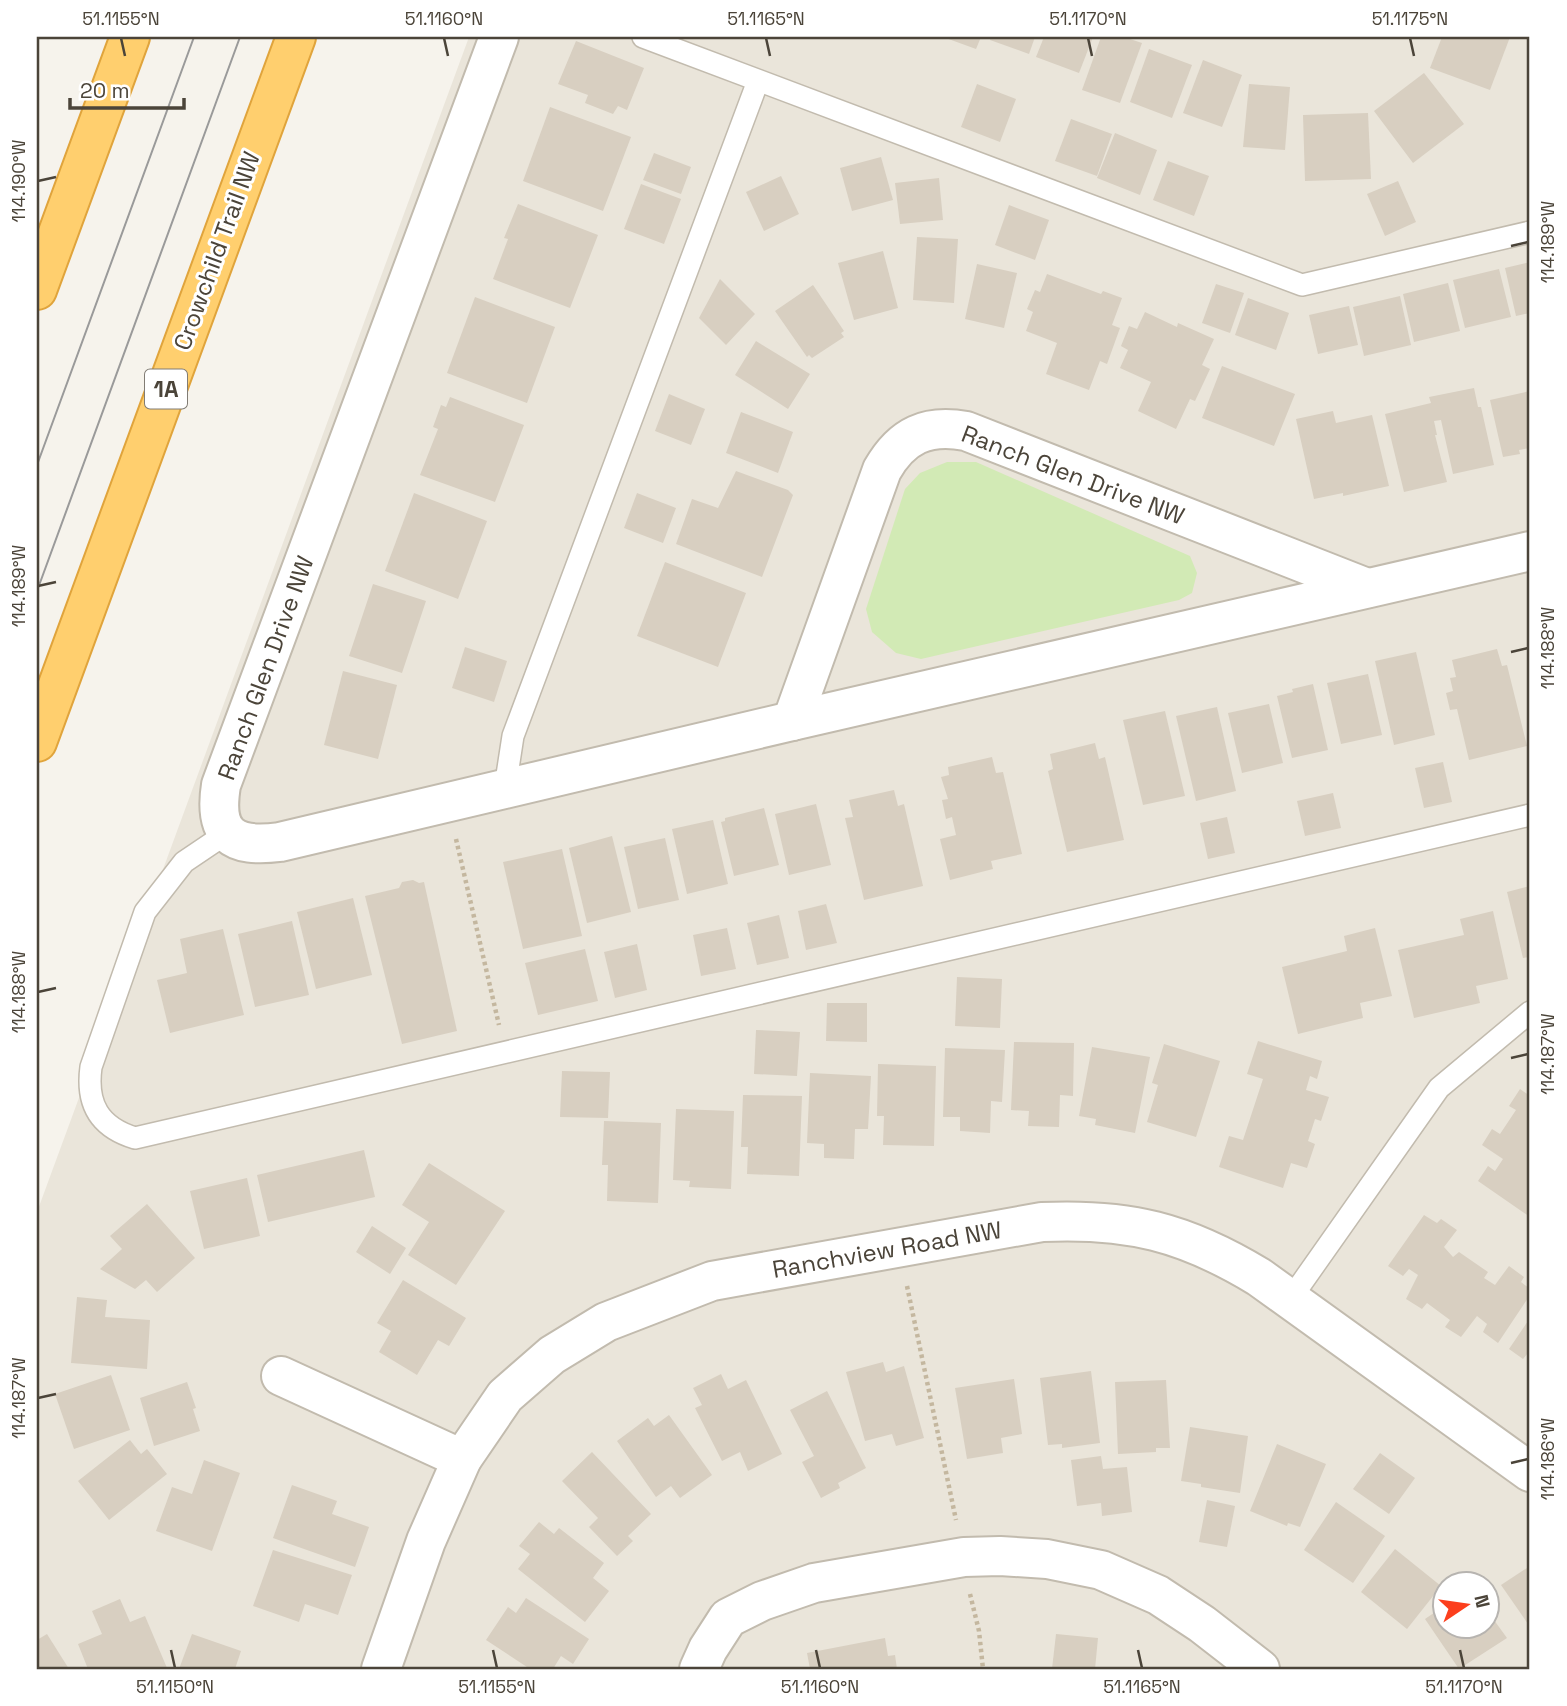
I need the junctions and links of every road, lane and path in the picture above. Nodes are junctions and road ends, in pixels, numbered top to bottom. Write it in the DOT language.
graph roads {
  1 [pos="130,37"];
  2 [pos="296,37"];
  3 [pos="499,37"];
  4 [pos="643,37"];
  5 [pos="758,80"];
  6 [pos="1530,232"];
  7 [pos="37,290"];
  8 [pos="1530,551"];
  9 [pos="1367,588"];
  10 [pos="792,721"];
  11 [pos="37,742"];
  12 [pos="505,789"];
  13 [pos="447,801"];
  14 [pos="1530,815"];
  15 [pos="227,833"];
  16 [pos="1530,1012"];
  17 [pos="506,1052"];
  18 [pos="900,1247"];
  19 [pos="1289,1301"];
  20 [pos="281,1376"];
  21 [pos="462,1460"];
  22 [pos="1530,1472"];
  23 [pos="964,1557"];
  24 [pos="381,1669"];
  25 [pos="699,1669"];
  26 [pos="982,1669"];
  27 [pos="1260,1669"];
  1 -- 7 [label="highway"];
  2 -- 11 [label="highway, Crowchild Trail NW / 1A"];
  3 -- 15 [label="street, Ranch Glen Drive NW"];
  4 -- 5 [label="lane"];
  5 -- 6 [label="lane"];
  5 -- 12 [label="lane"];
  8 -- 9 [label="street"];
  9 -- 10 [label="street"];
  9 -- 10 [label="street, Ranch Glen Drive NW"];
  10 -- 12 [label="street"];
  12 -- 13 [label="street"];
  13 -- 15 [label="street"];
  13 -- 17 [label="path"];
  14 -- 17 [label="lane"];
  15 -- 17 [label="lane"];
  16 -- 19 [label="lane"];
  18 -- 19 [label="street, Ranchview Road NW"];
  18 -- 21 [label="street, Ranchview Road NW"];
  18 -- 23 [label="path"];
  19 -- 22 [label="street, Ranchview Road NW"];
  20 -- 21 [label="street"];
  21 -- 24 [label="street, Ranchview Road NW"];
  23 -- 25 [label="street"];
  23 -- 26 [label="path"];
  23 -- 27 [label="street"];
}
